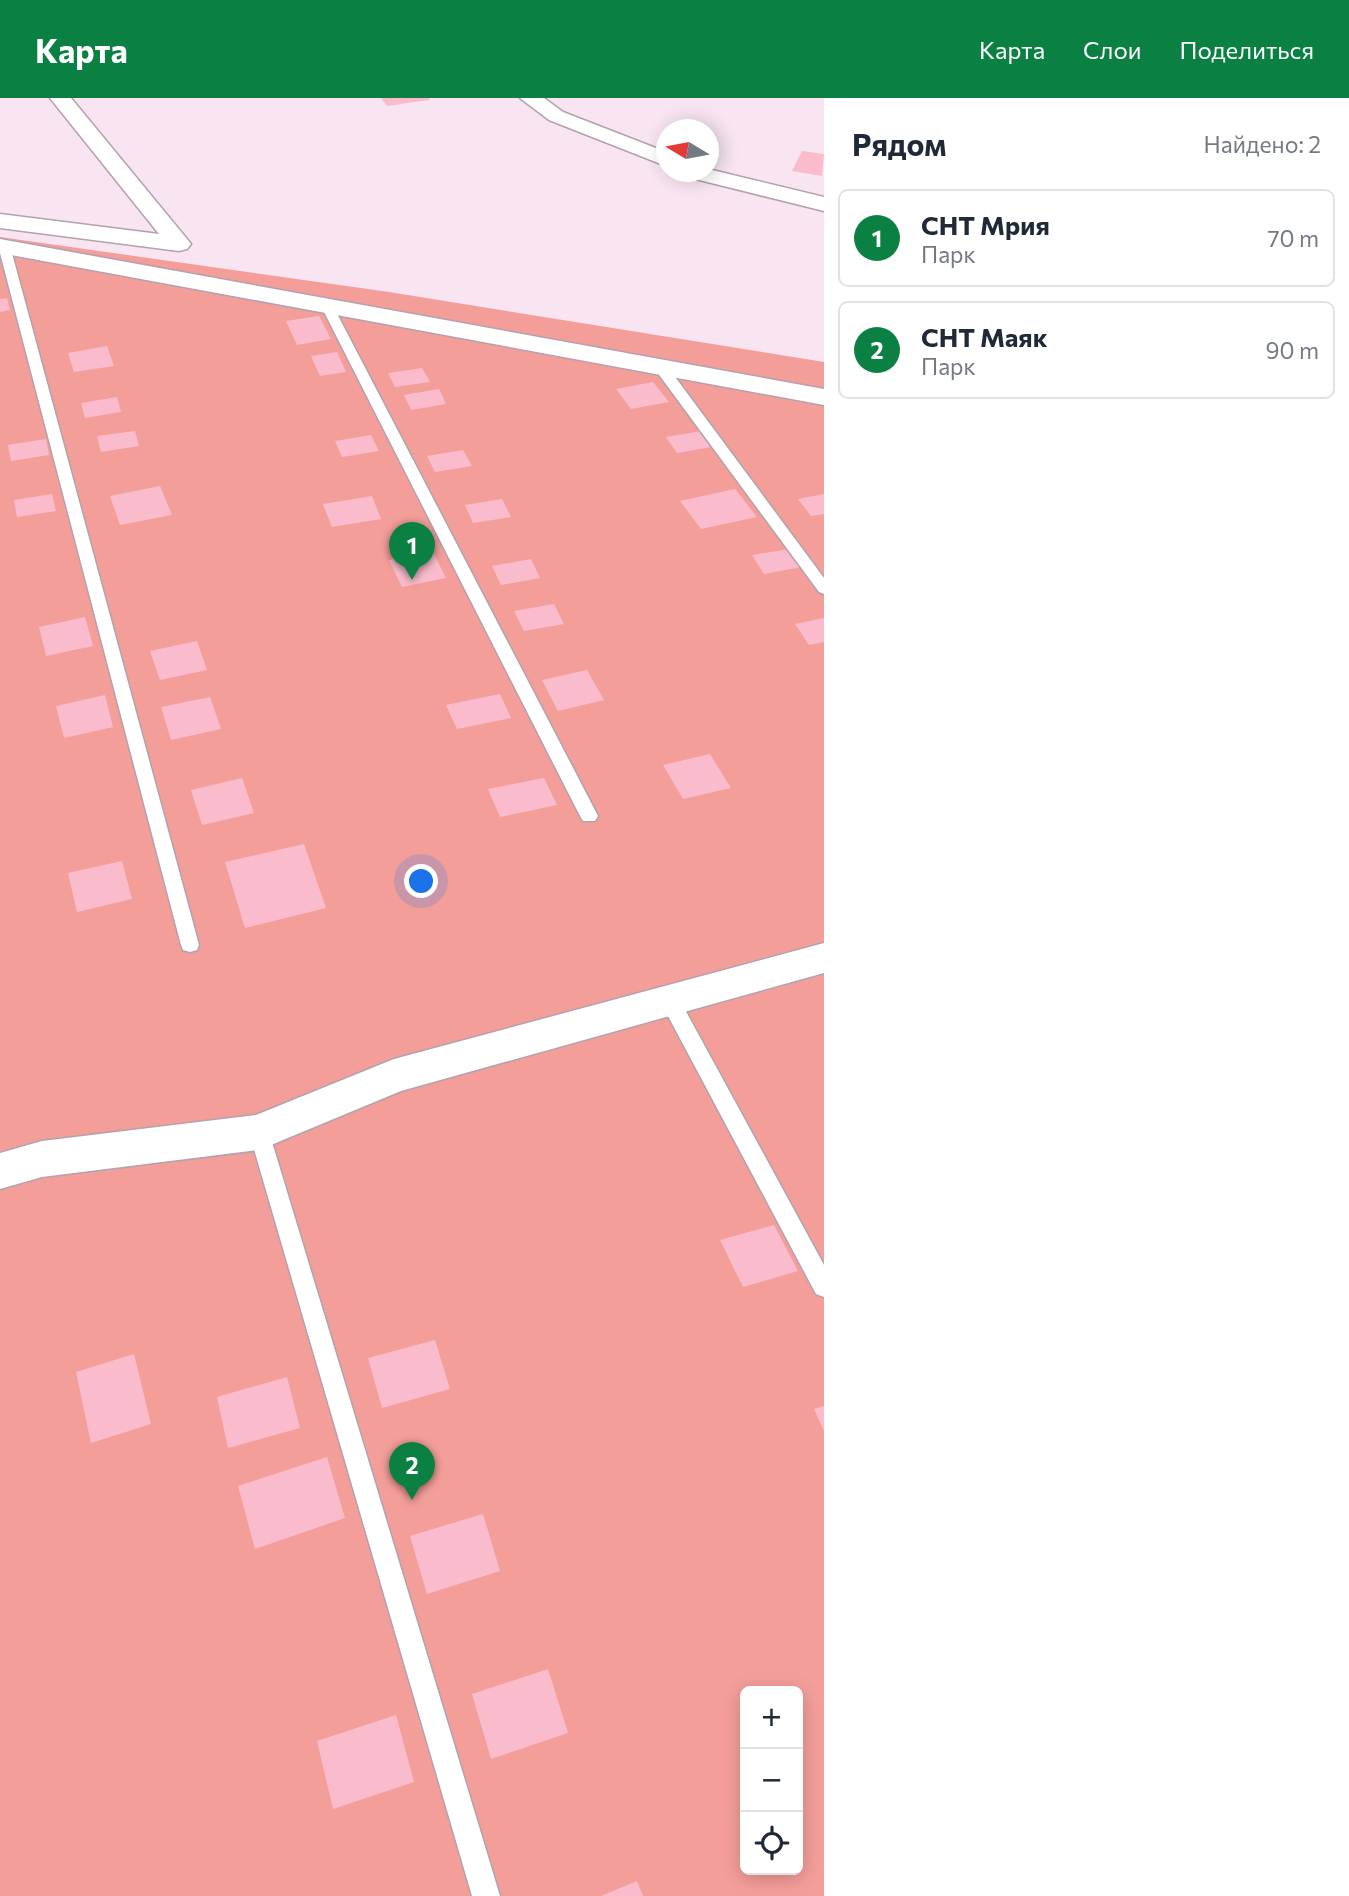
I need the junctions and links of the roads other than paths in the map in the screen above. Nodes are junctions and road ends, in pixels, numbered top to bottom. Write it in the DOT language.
graph roads {
  1 [pos="60,98"];
  2 [pos="530,98"];
  3 [pos="656,156"];
  4 [pos="719,179"];
  5 [pos="824,204"];
  6 [pos="0,221"];
  7 [pos="2,246"];
  8 [pos="327,306"];
  9 [pos="662,369"];
  10 [pos="824,397"];
  11 [pos="824,589"];
  12 [pos="589,816"];
  13 [pos="190,945"];
  14 [pos="824,958"];
  15 [pos="670,1001"];
  16 [pos="259,1132"];
  17 [pos="0,1171"];
  18 [pos="824,1287"];
  19 [pos="486,1896"];
  1 -- 6 [label="street"];
  2 -- 3 [label="street"];
  4 -- 5 [label="street"];
  7 -- 8 [label="street"];
  7 -- 13 [label="lane"];
  8 -- 9 [label="street"];
  8 -- 12 [label="lane"];
  9 -- 10 [label="street"];
  9 -- 11 [label="lane"];
  14 -- 15 [label="street"];
  15 -- 16 [label="street"];
  15 -- 18 [label="lane"];
  16 -- 17 [label="street"];
  16 -- 19 [label="lane"];
}
